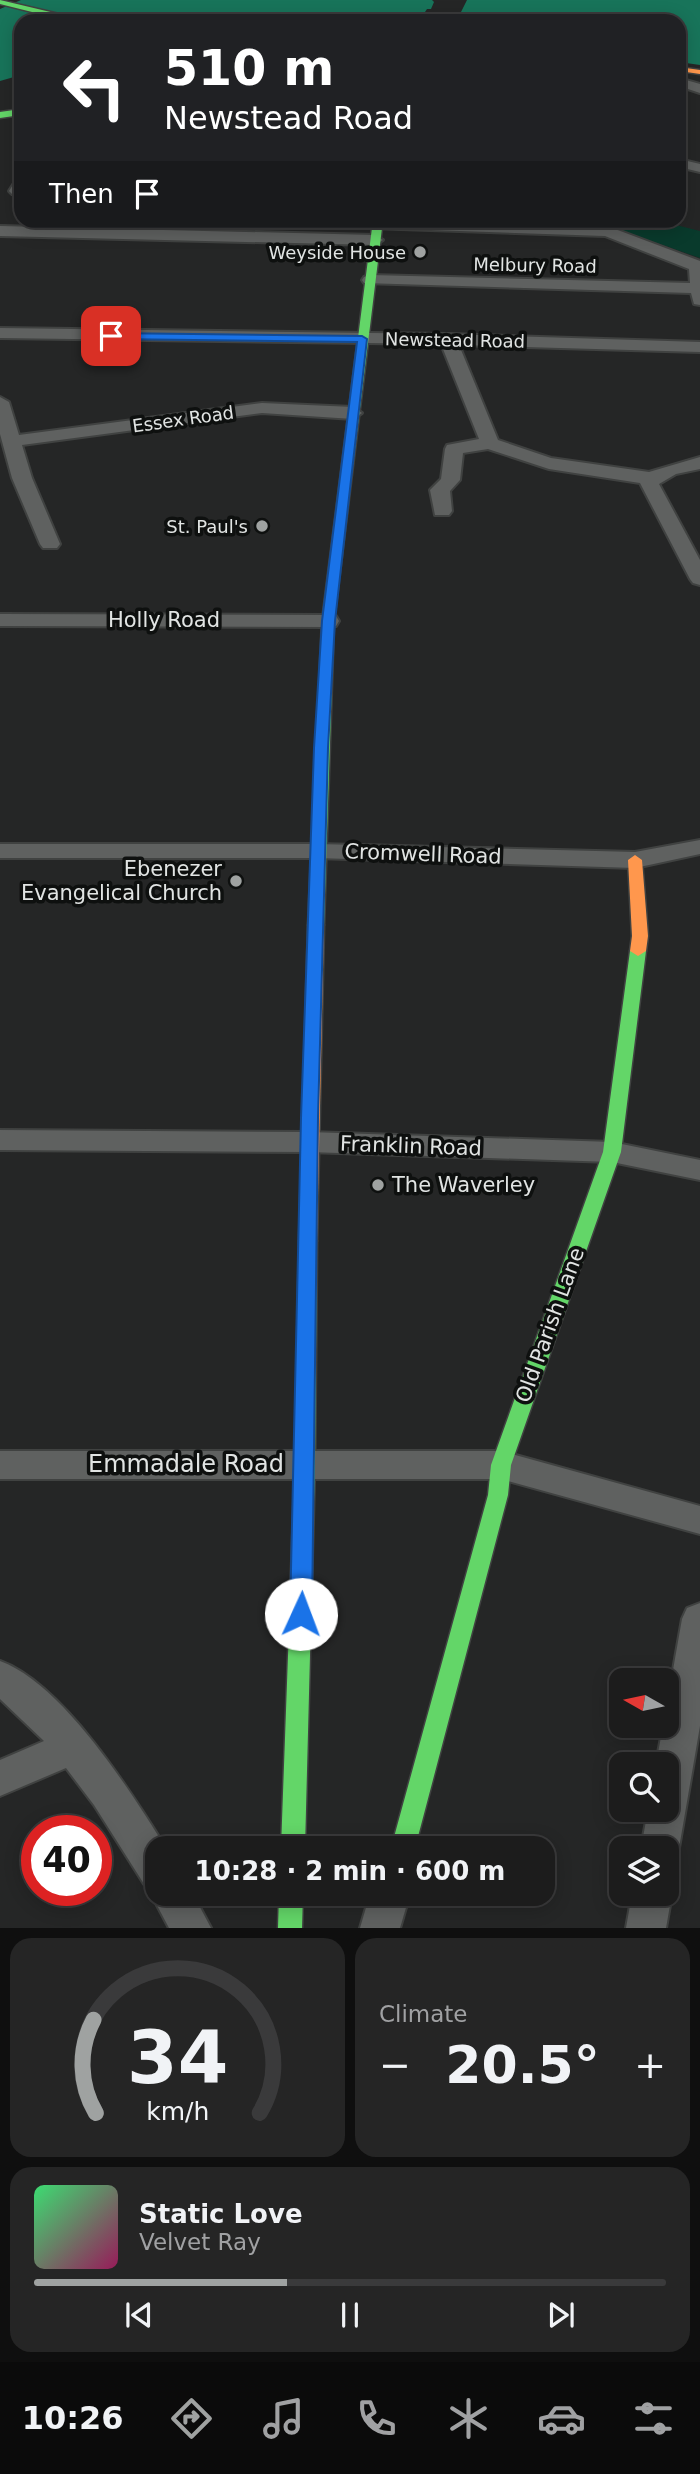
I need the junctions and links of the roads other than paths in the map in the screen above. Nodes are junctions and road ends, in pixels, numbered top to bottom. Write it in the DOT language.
graph roads {
  1 [pos="0,2"];
  2 [pos="49,14"];
  3 [pos="377,228"];
  4 [pos="370,280"];
  5 [pos="699,294"];
  6 [pos="3,333"];
  7 [pos="362,339"];
  8 [pos="448,339"];
  9 [pos="700,347"];
  10 [pos="0,351"];
  11 [pos="0,402"];
  12 [pos="353,413"];
  13 [pos="13,441"];
  14 [pos="491,443"];
  15 [pos="700,463"];
  16 [pos="651,478"];
  17 [pos="442,511"];
  18 [pos="50,544"];
  19 [pos="700,579"];
  20 [pos="0,620"];
  21 [pos="328,621"];
  22 [pos="700,847"];
  23 [pos="0,851"];
  24 [pos="317,851"];
  25 [pos="635,860"];
  26 [pos="0,1140"];
  27 [pos="309,1142"];
  28 [pos="612,1152"];
  29 [pos="700,1170"];
  30 [pos="305,1463"];
  31 [pos="0,1465"];
  32 [pos="500,1465"];
  33 [pos="700,1520"];
  34 [pos="700,1619"];
  35 [pos="0,1677"];
  36 [pos="73,1747"];
  37 [pos="677,1752"];
  38 [pos="0,1778"];
  39 [pos="293,1836"];
  40 [pos="406,1836"];
  41 [pos="145,1850"];
  42 [pos="178,1906"];
  43 [pos="291,1906"];
  44 [pos="386,1906"];
  45 [pos="650,1906"];
  46 [pos="191,1928"];
  47 [pos="290,1928"];
  48 [pos="380,1928"];
  49 [pos="646,1928"];
  1 -- 2 [label="main road"];
  3 -- 4 [label="main road"];
  3 -- 5 [label="street"];
  4 -- 5 [label="street, Melbury Road"];
  4 -- 7 [label="main road"];
  6 -- 7 [label="street, Newstead Road"];
  6 -- 10 [label="street"];
  7 -- 8 [label="street, Newstead Road"];
  7 -- 12 [label="main road"];
  8 -- 9 [label="street, Newstead Road"];
  8 -- 14 [label="street"];
  11 -- 13 [label="street"];
  12 -- 13 [label="street, Essex Road"];
  12 -- 21 [label="main road"];
  13 -- 18 [label="street"];
  14 -- 16 [label="street"];
  14 -- 17 [label="street"];
  15 -- 16 [label="street"];
  16 -- 19 [label="street"];
  20 -- 21 [label="street, Holly Road"];
  21 -- 24 [label="main road"];
  22 -- 25 [label="street"];
  23 -- 24 [label="street, Cromwell Road"];
  24 -- 25 [label="street, Cromwell Road"];
  24 -- 27 [label="main road"];
  25 -- 28 [label="main road, Old Parish Lane"];
  26 -- 27 [label="street, Franklin Road"];
  27 -- 28 [label="street, Franklin Road"];
  27 -- 30 [label="main road"];
  28 -- 29 [label="street, Franklin Road"];
  28 -- 32 [label="main road, Old Parish Lane"];
  30 -- 31 [label="street, Emmadale Road"];
  30 -- 32 [label="street, Emmadale Road"];
  30 -- 39 [label="main road"];
  32 -- 33 [label="street, Emmadale Road"];
  32 -- 40 [label="main road, Old Parish Lane"];
  34 -- 37 [label="street"];
  35 -- 36 [label="street"];
  36 -- 38 [label="street"];
  36 -- 41 [label="street"];
  42 -- 46 [label="street"];
  43 -- 47 [label="main road"];
  44 -- 48 [label="street"];
  45 -- 49 [label="street"];
}
